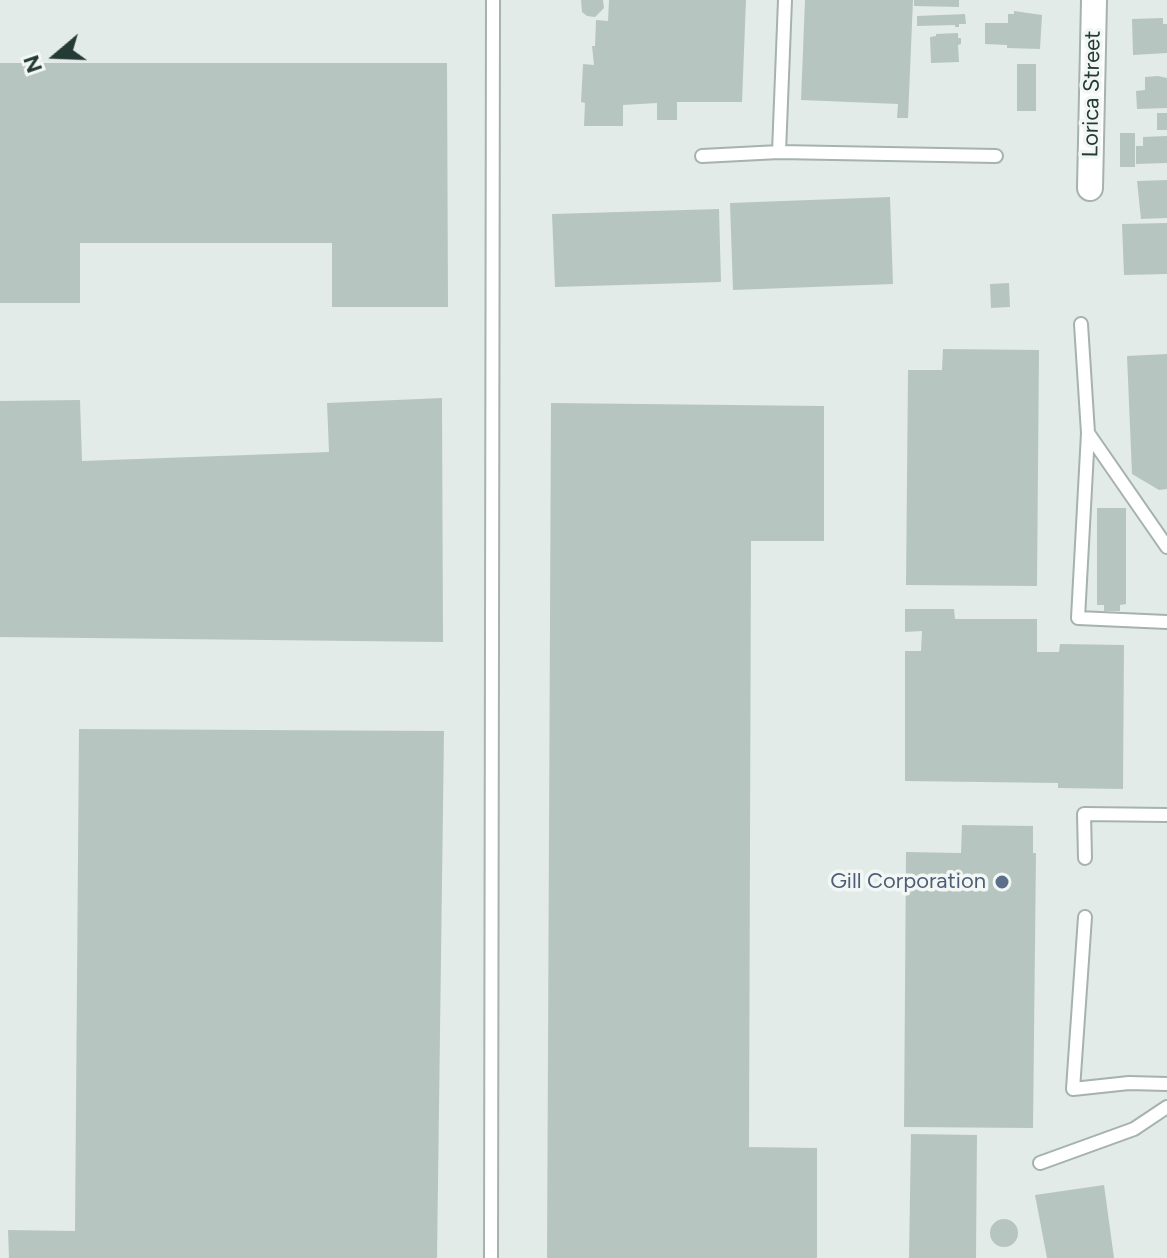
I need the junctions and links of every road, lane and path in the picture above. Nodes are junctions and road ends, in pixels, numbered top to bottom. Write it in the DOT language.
graph roads {
  1 [pos="493,0"];
  2 [pos="785,0"];
  3 [pos="1094,0"];
  4 [pos="779,152"];
  5 [pos="702,156"];
  6 [pos="996,156"];
  7 [pos="1090,188"];
  8 [pos="1081,324"];
  9 [pos="1088,433"];
  10 [pos="1167,547"];
  11 [pos="1167,622"];
  12 [pos="1167,815"];
  13 [pos="1085,858"];
  14 [pos="1085,917"];
  15 [pos="1167,1084"];
  16 [pos="1167,1107"];
  17 [pos="1040,1163"];
  18 [pos="491,1258"];
  1 -- 18 [label="lane"];
  2 -- 4 [label="lane"];
  3 -- 7 [label="street, Lorica Street"];
  4 -- 5 [label="lane"];
  4 -- 6 [label="lane"];
  8 -- 9 [label="lane"];
  9 -- 10 [label="lane"];
  9 -- 11 [label="lane"];
  12 -- 13 [label="lane"];
  14 -- 15 [label="lane"];
  16 -- 17 [label="lane"];
}
